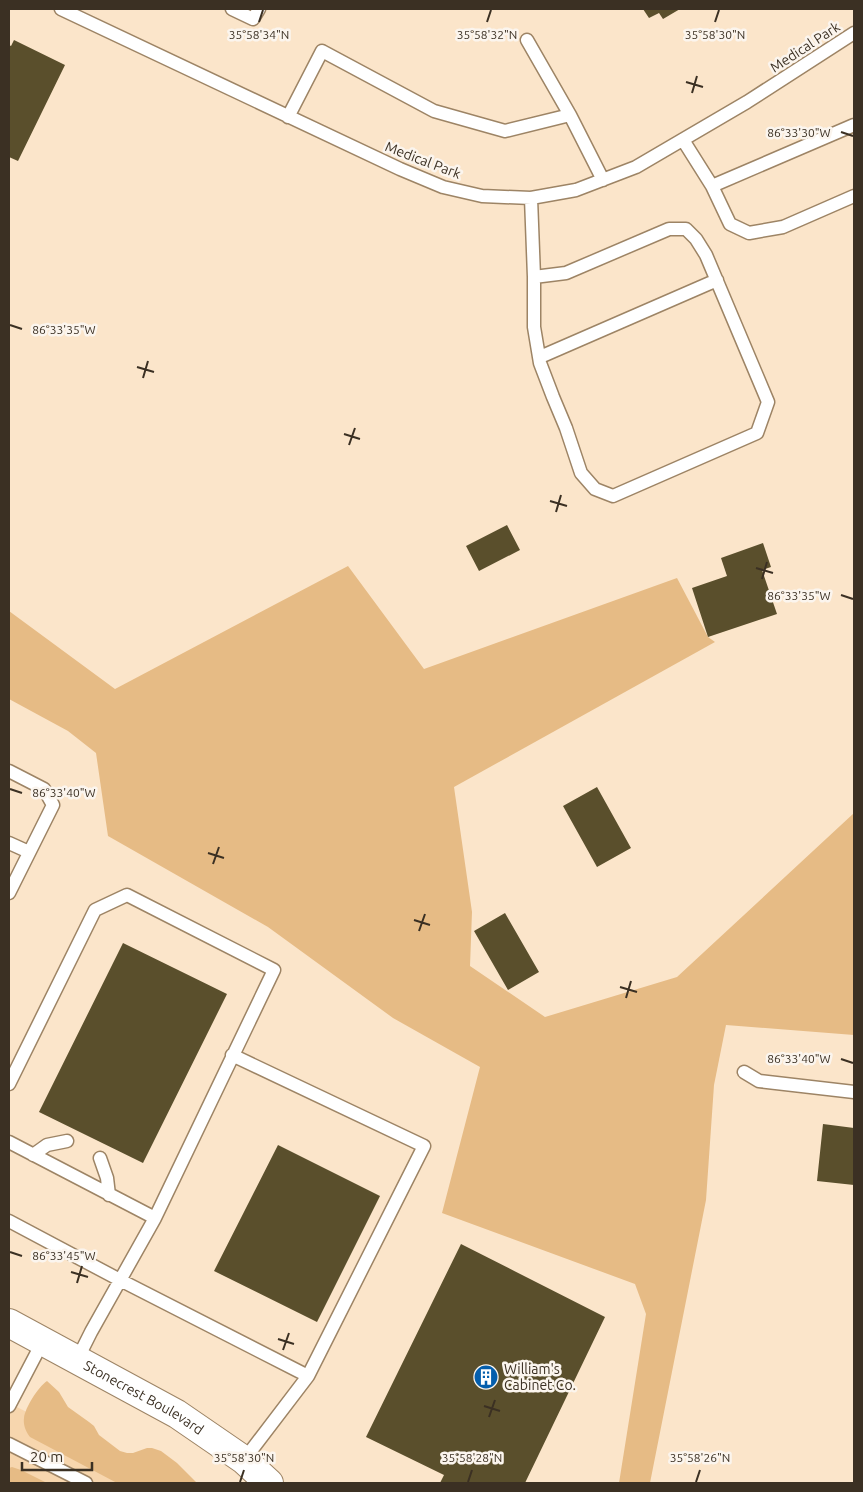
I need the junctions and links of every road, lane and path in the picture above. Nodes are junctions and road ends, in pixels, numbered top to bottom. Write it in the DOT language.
graph roads {
  1 [pos="61,9"];
  2 [pos="232,9"];
  3 [pos="259,9"];
  4 [pos="854,33"];
  5 [pos="527,40"];
  6 [pos="570,115"];
  7 [pos="288,116"];
  8 [pos="854,125"];
  9 [pos="683,140"];
  10 [pos="602,180"];
  11 [pos="712,186"];
  12 [pos="854,196"];
  13 [pos="531,198"];
  14 [pos="534,277"];
  15 [pos="717,280"];
  16 [pos="540,357"];
  17 [pos="9,772"];
  18 [pos="9,843"];
  19 [pos="29,852"];
  20 [pos="9,892"];
  21 [pos="232,1055"];
  22 [pos="744,1072"];
  23 [pos="9,1084"];
  24 [pos="854,1092"];
  25 [pos="9,1142"];
  26 [pos="67,1142"];
  27 [pos="33,1155"];
  28 [pos="100,1158"];
  29 [pos="110,1195"];
  30 [pos="155,1218"];
  31 [pos="9,1221"];
  32 [pos="120,1280"];
  33 [pos="9,1323"];
  34 [pos="44,1341"];
  35 [pos="77,1360"];
  36 [pos="308,1376"];
  37 [pos="9,1406"];
  38 [pos="9,1444"];
  39 [pos="244,1460"];
  40 [pos="86,1483"];
  41 [pos="269,1483"];
  1 -- 7 [label="lane, Medical Park"];
  2 -- 3 [label="lane"];
  4 -- 9 [label="lane, Medical Park"];
  5 -- 6 [label="lane"];
  6 -- 7 [label="lane"];
  6 -- 10 [label="lane"];
  7 -- 13 [label="lane, Medical Park"];
  8 -- 11 [label="lane"];
  9 -- 10 [label="lane, Medical Park"];
  9 -- 11 [label="lane"];
  10 -- 13 [label="lane, Medical Park"];
  11 -- 12 [label="lane"];
  13 -- 14 [label="lane"];
  14 -- 15 [label="lane"];
  14 -- 16 [label="lane"];
  15 -- 16 [label="lane"];
  15 -- 16 [label="lane"];
  17 -- 19 [label="lane"];
  18 -- 19 [label="lane"];
  19 -- 20 [label="lane"];
  21 -- 23 [label="lane"];
  21 -- 30 [label="lane"];
  21 -- 36 [label="lane"];
  22 -- 24 [label="lane"];
  25 -- 27 [label="lane"];
  26 -- 27 [label="lane"];
  27 -- 29 [label="lane"];
  28 -- 29 [label="lane"];
  29 -- 30 [label="lane"];
  30 -- 32 [label="lane"];
  31 -- 32 [label="lane"];
  32 -- 35 [label="lane"];
  32 -- 36 [label="lane"];
  33 -- 34 [label="street, Stonecrest Boulevard"];
  34 -- 35 [label="street, Stonecrest Boulevard"];
  34 -- 37 [label="lane"];
  35 -- 39 [label="street, Stonecrest Boulevard"];
  36 -- 39 [label="lane"];
  38 -- 40 [label="lane"];
  39 -- 41 [label="street, Stonecrest Boulevard"];
}
